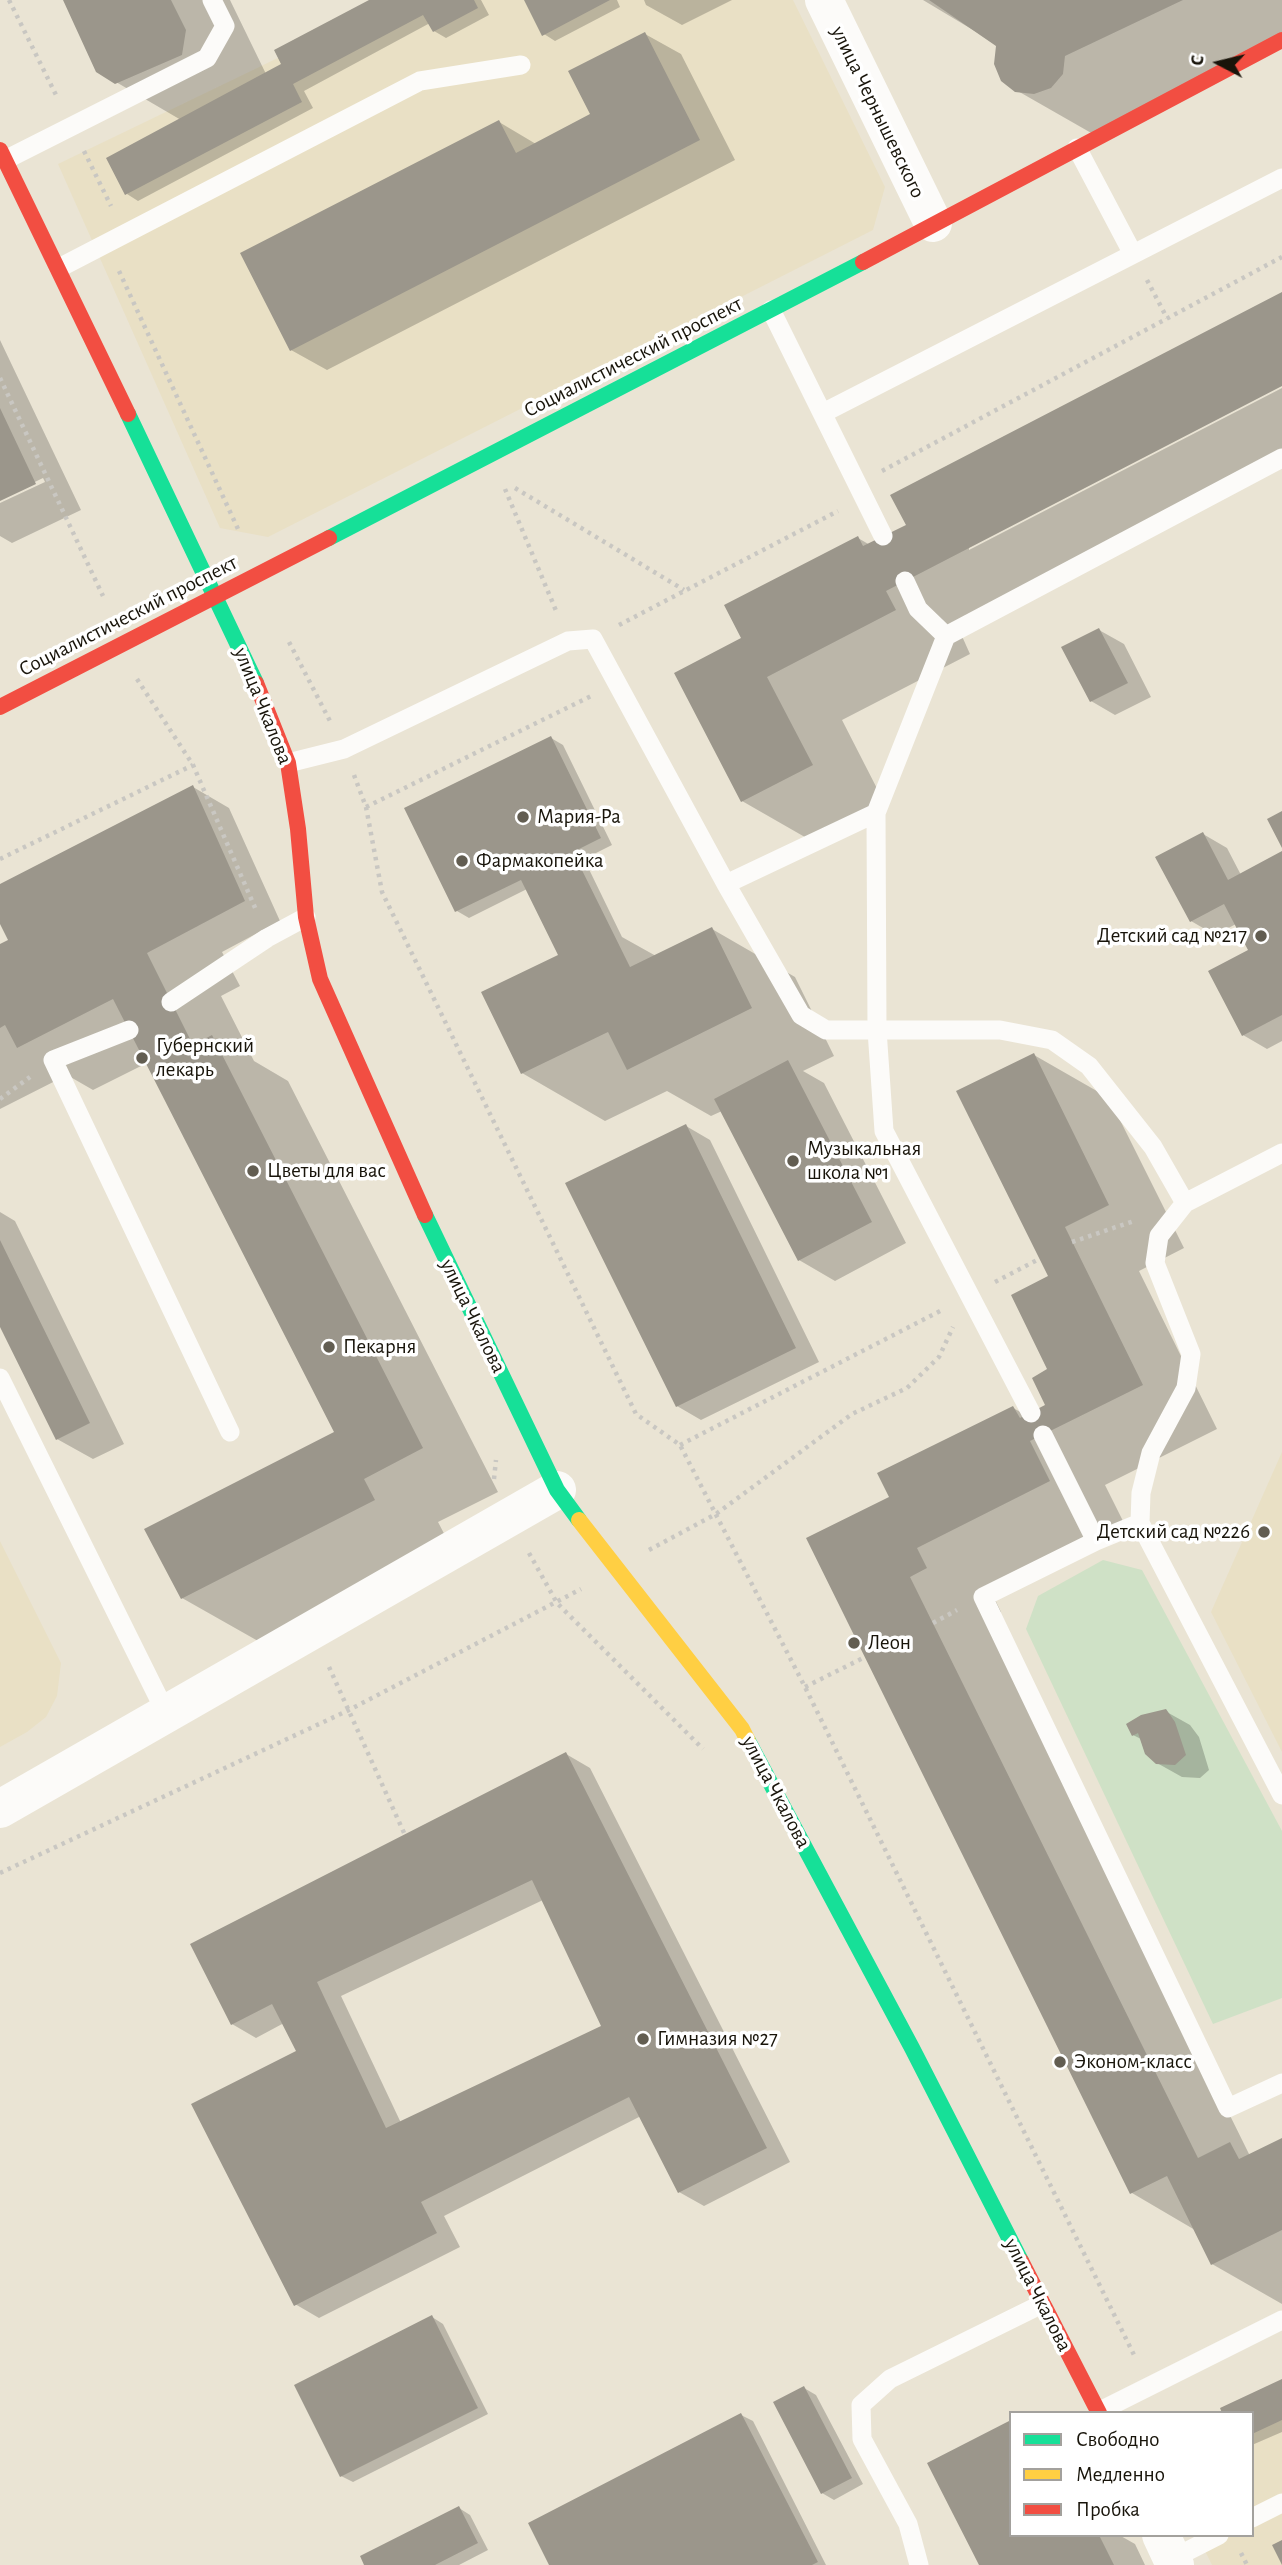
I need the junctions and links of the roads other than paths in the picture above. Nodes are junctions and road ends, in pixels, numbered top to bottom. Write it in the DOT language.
graph roads {
  1 [pos="212,0"];
  2 [pos="824,0"];
  3 [pos="1282,40"];
  4 [pos="520,65"];
  5 [pos="1077,148"];
  6 [pos="3,155"];
  7 [pos="1282,178"];
  8 [pos="933,223"];
  9 [pos="1133,254"];
  10 [pos="59,268"];
  11 [pos="771,310"];
  12 [pos="823,413"];
  13 [pos="1282,458"];
  14 [pos="883,536"];
  15 [pos="905,581"];
  16 [pos="215,595"];
  17 [pos="946,636"];
  18 [pos="0,707"];
  19 [pos="288,763"];
  20 [pos="876,813"];
  21 [pos="726,884"];
  22 [pos="306,917"];
  23 [pos="172,1002"];
  24 [pos="129,1030"];
  25 [pos="877,1030"];
  26 [pos="1282,1153"];
  27 [pos="1185,1203"];
  28 [pos="0,1378"];
  29 [pos="1031,1413"];
  30 [pos="230,1432"];
  31 [pos="1043,1435"];
  32 [pos="556,1490"];
  33 [pos="1140,1523"];
  34 [pos="1096,1541"];
  35 [pos="166,1713"];
  36 [pos="1282,1795"];
  37 [pos="0,1809"];
  38 [pos="1282,2082"];
  39 [pos="1042,2304"];
  40 [pos="1282,2320"];
  41 [pos="1097,2411"];
  42 [pos="1100,2411"];
  43 [pos="1282,2503"];
  44 [pos="1254,2517"];
  45 [pos="1213,2537"];
  46 [pos="1169,2553"];
  47 [pos="919,2565"];
  1 -- 6 [label="lane"];
  2 -- 8 [label="street, улица Чернышевского"];
  3 -- 5 [label="street, Социалистический проспект"];
  4 -- 10 [label="lane"];
  5 -- 8 [label="street, Социалистический проспект"];
  5 -- 9 [label="lane"];
  6 -- 10 [label="street, улица Чкалова"];
  7 -- 9 [label="lane"];
  8 -- 11 [label="street, Социалистический проспект"];
  9 -- 12 [label="lane"];
  10 -- 16 [label="street, улица Чкалова"];
  11 -- 12 [label="lane"];
  11 -- 16 [label="street, Социалистический проспект"];
  12 -- 14 [label="lane"];
  13 -- 17 [label="lane"];
  15 -- 17 [label="lane"];
  16 -- 18 [label="street, Социалистический проспект"];
  16 -- 19 [label="street, улица Чкалова"];
  17 -- 20 [label="lane"];
  19 -- 21 [label="lane"];
  19 -- 22 [label="street, улица Чкалова"];
  20 -- 21 [label="lane"];
  20 -- 25 [label="lane"];
  21 -- 25 [label="lane"];
  22 -- 23 [label="lane"];
  22 -- 32 [label="street, улица Чкалова"];
  24 -- 30 [label="lane"];
  25 -- 27 [label="lane"];
  25 -- 29 [label="lane"];
  26 -- 27 [label="lane"];
  27 -- 33 [label="lane"];
  28 -- 35 [label="lane"];
  31 -- 34 [label="lane"];
  32 -- 35 [label="street"];
  32 -- 39 [label="street, улица Чкалова"];
  33 -- 34 [label="lane"];
  33 -- 36 [label="lane"];
  34 -- 38 [label="lane"];
  35 -- 37 [label="street"];
  39 -- 41 [label="street, улица Чкалова"];
  39 -- 47 [label="lane"];
  40 -- 42 [label="lane"];
  43 -- 44 [label="lane"];
  45 -- 46 [label="lane"];
}
